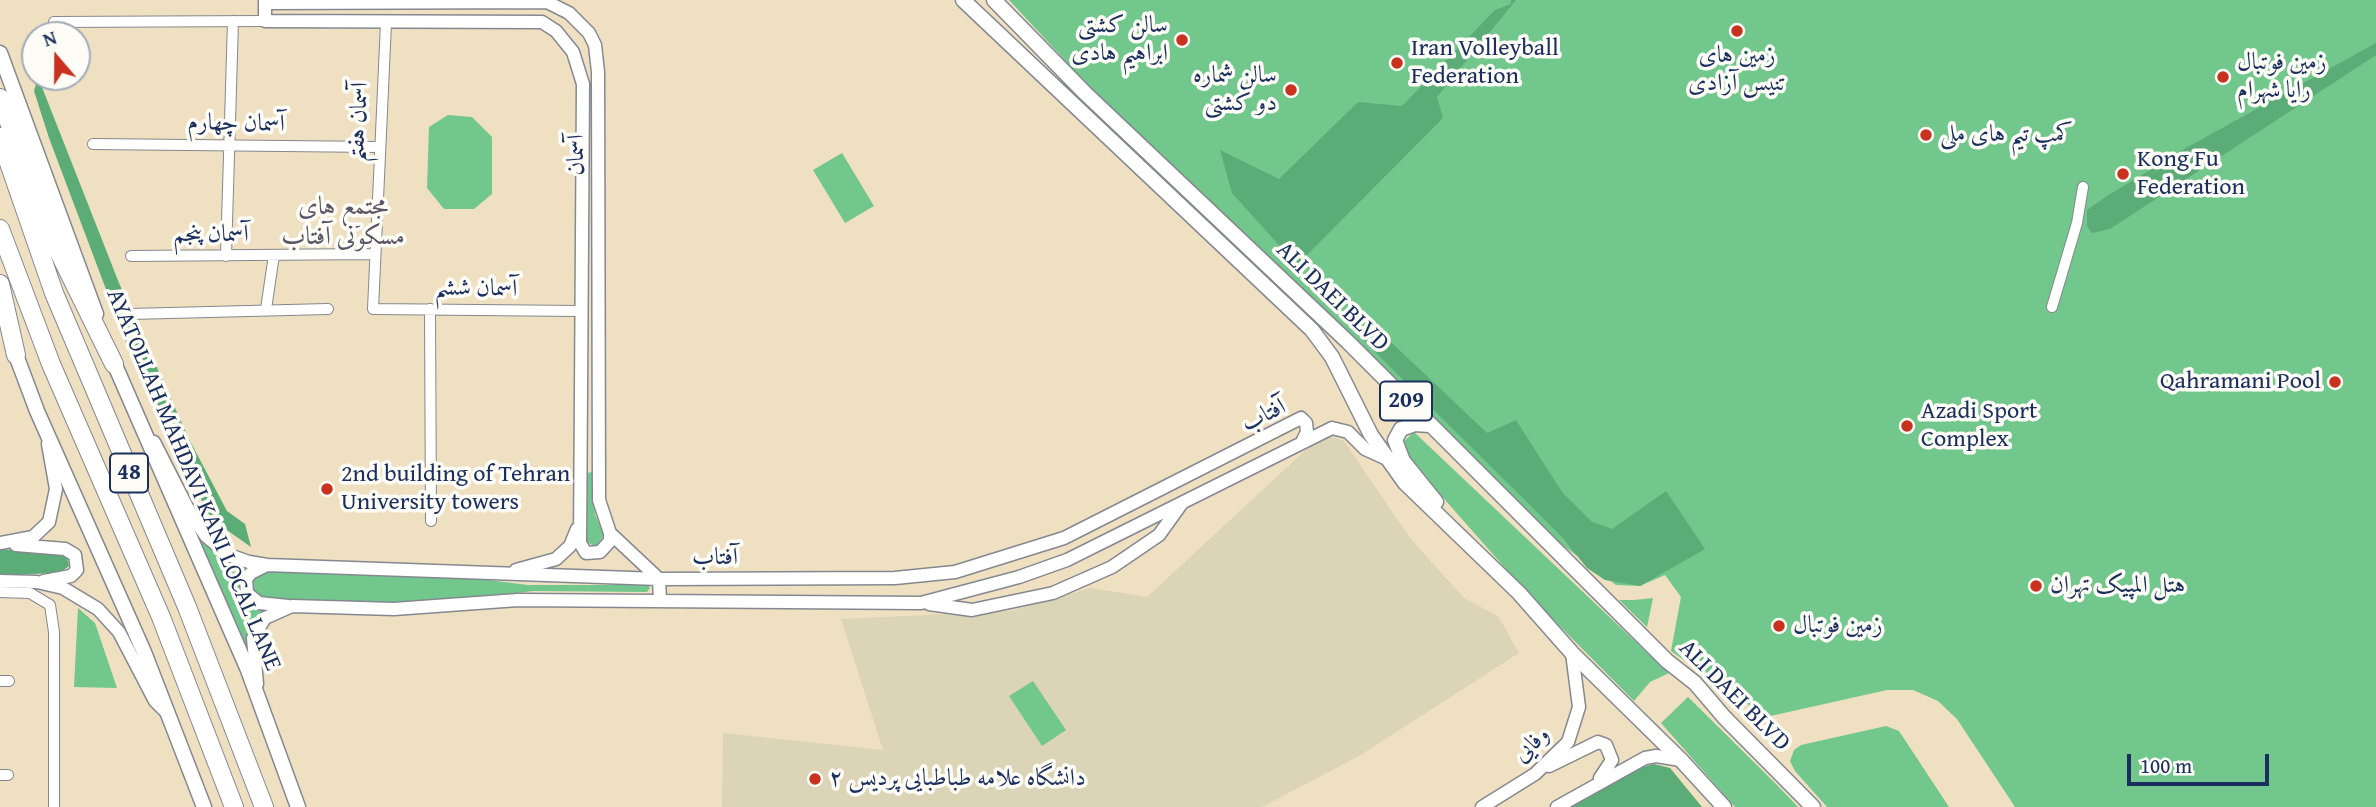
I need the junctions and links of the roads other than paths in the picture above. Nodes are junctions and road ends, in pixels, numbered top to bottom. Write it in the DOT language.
graph roads {
  1 [pos="963,0"];
  2 [pos="994,0"];
  3 [pos="270,1"];
  4 [pos="326,1"];
  5 [pos="233,21"];
  6 [pos="265,21"];
  7 [pos="91,22"];
  8 [pos="386,23"];
  9 [pos="0,53"];
  10 [pos="0,98"];
  11 [pos="0,137"];
  12 [pos="93,144"];
  13 [pos="229,145"];
  14 [pos="379,147"];
  15 [pos="2083,187"];
  16 [pos="0,229"];
  17 [pos="374,254"];
  18 [pos="274,255"];
  19 [pos="131,256"];
  20 [pos="226,256"];
  21 [pos="0,284"];
  22 [pos="2052,307"];
  23 [pos="266,309"];
  24 [pos="328,309"];
  25 [pos="373,309"];
  26 [pos="430,309"];
  27 [pos="579,311"];
  28 [pos="0,313"];
  29 [pos="130,314"];
  30 [pos="16,355"];
  31 [pos="114,364"];
  32 [pos="37,411"];
  33 [pos="141,425"];
  34 [pos="1429,425"];
  35 [pos="1301,442"];
  36 [pos="1387,459"];
  37 [pos="1184,500"];
  38 [pos="431,521"];
  39 [pos="578,528"];
  40 [pos="610,533"];
  41 [pos="1464,540"];
  42 [pos="2,543"];
  43 [pos="267,565"];
  44 [pos="495,574"];
  45 [pos="659,579"];
  46 [pos="0,581"];
  47 [pos="37,582"];
  48 [pos="0,592"];
  49 [pos="660,601"];
  50 [pos="918,603"];
  51 [pos="292,607"];
  52 [pos="1572,653"];
  53 [pos="260,702"];
  54 [pos="168,714"];
  55 [pos="1681,760"];
  56 [pos="1535,774"];
  57 [pos="1598,781"];
  58 [pos="54,807"];
  59 [pos="204,807"];
  60 [pos="234,807"];
  61 [pos="264,807"];
  62 [pos="298,807"];
  63 [pos="1482,807"];
  64 [pos="1557,807"];
  65 [pos="1724,807"];
  66 [pos="1813,807"];
  1 -- 36 [label="main road, ALI DAEI BLVD / 209"];
  2 -- 34 [label="main road, ALI DAEI BLVD / 209"];
  3 -- 4 [label="street, آسمان"];
  3 -- 6 [label="street, آسمان"];
  4 -- 40 [label="street, آسمان"];
  5 -- 6 [label="street"];
  5 -- 7 [label="street"];
  5 -- 13 [label="street"];
  6 -- 8 [label="street, آسمان"];
  8 -- 14 [label="street, آسمان هفتم"];
  8 -- 27 [label="street, آسمان"];
  9 -- 31 [label="main road, AYATOLLAH MAHDAVI KANI LOCAL LANE"];
  10 -- 31 [label="highway"];
  11 -- 61 [label="highway, 48"];
  12 -- 13 [label="street, آسمان چهارم"];
  13 -- 14 [label="street, آسمان چهارم"];
  13 -- 20 [label="street"];
  14 -- 17 [label="street, آسمان هفتم"];
  15 -- 22 [label="street"];
  16 -- 60 [label="highway, 48"];
  17 -- 18 [label="street, آسمان پنجم"];
  17 -- 25 [label="street, آسمان هفتم"];
  18 -- 20 [label="street, آسمان پنجم"];
  18 -- 23 [label="street"];
  19 -- 20 [label="street, آسمان پنجم"];
  21 -- 30 [label="highway"];
  23 -- 24 [label="street"];
  23 -- 29 [label="street"];
  25 -- 26 [label="street, آسمان ششم"];
  26 -- 27 [label="street, آسمان ششم"];
  26 -- 38 [label="street"];
  27 -- 39 [label="street, آسمان"];
  28 -- 30 [label="main road"];
  30 -- 32 [label="main road"];
  31 -- 33 [label="main road, AYATOLLAH MAHDAVI KANI LOCAL LANE"];
  32 -- 42 [label="street"];
  32 -- 54 [label="main road"];
  33 -- 43 [label="street, آفتاب"];
  33 -- 53 [label="main road, AYATOLLAH MAHDAVI KANI LOCAL LANE"];
  34 -- 41 [label="main road"];
  34 -- 66 [label="main road, ALI DAEI BLVD / 209"];
  35 -- 36 [label="street, آفتاب"];
  35 -- 37 [label="street, آفتاب"];
  35 -- 45 [label="street, آفتاب"];
  36 -- 41 [label="main road, ALI DAEI BLVD / 209"];
  37 -- 50 [label="street, آفتاب"];
  37 -- 50 [label="street"];
  39 -- 40 [label="street"];
  39 -- 44 [label="street"];
  40 -- 45 [label="street, آسمان"];
  41 -- 52 [label="main road, ALI DAEI BLVD / 209"];
  42 -- 47 [label="street"];
  43 -- 44 [label="street, آفتاب"];
  43 -- 51 [label="street"];
  44 -- 45 [label="street, آفتاب"];
  45 -- 49 [label="street"];
  46 -- 47 [label="street"];
  47 -- 54 [label="street"];
  48 -- 58 [label="street"];
  49 -- 50 [label="street, آفتاب"];
  49 -- 51 [label="street, آفتاب"];
  51 -- 53 [label="street, آفتاب"];
  52 -- 55 [label="main road, ALI DAEI BLVD / 209"];
  52 -- 56 [label="street, وفایی"];
  53 -- 62 [label="main road, AYATOLLAH MAHDAVI KANI LOCAL LANE"];
  54 -- 59 [label="main road"];
  55 -- 57 [label="street"];
  55 -- 65 [label="main road, ALI DAEI BLVD / 209"];
  56 -- 57 [label="street"];
  56 -- 63 [label="street, وفایی"];
  57 -- 64 [label="street"];
}
